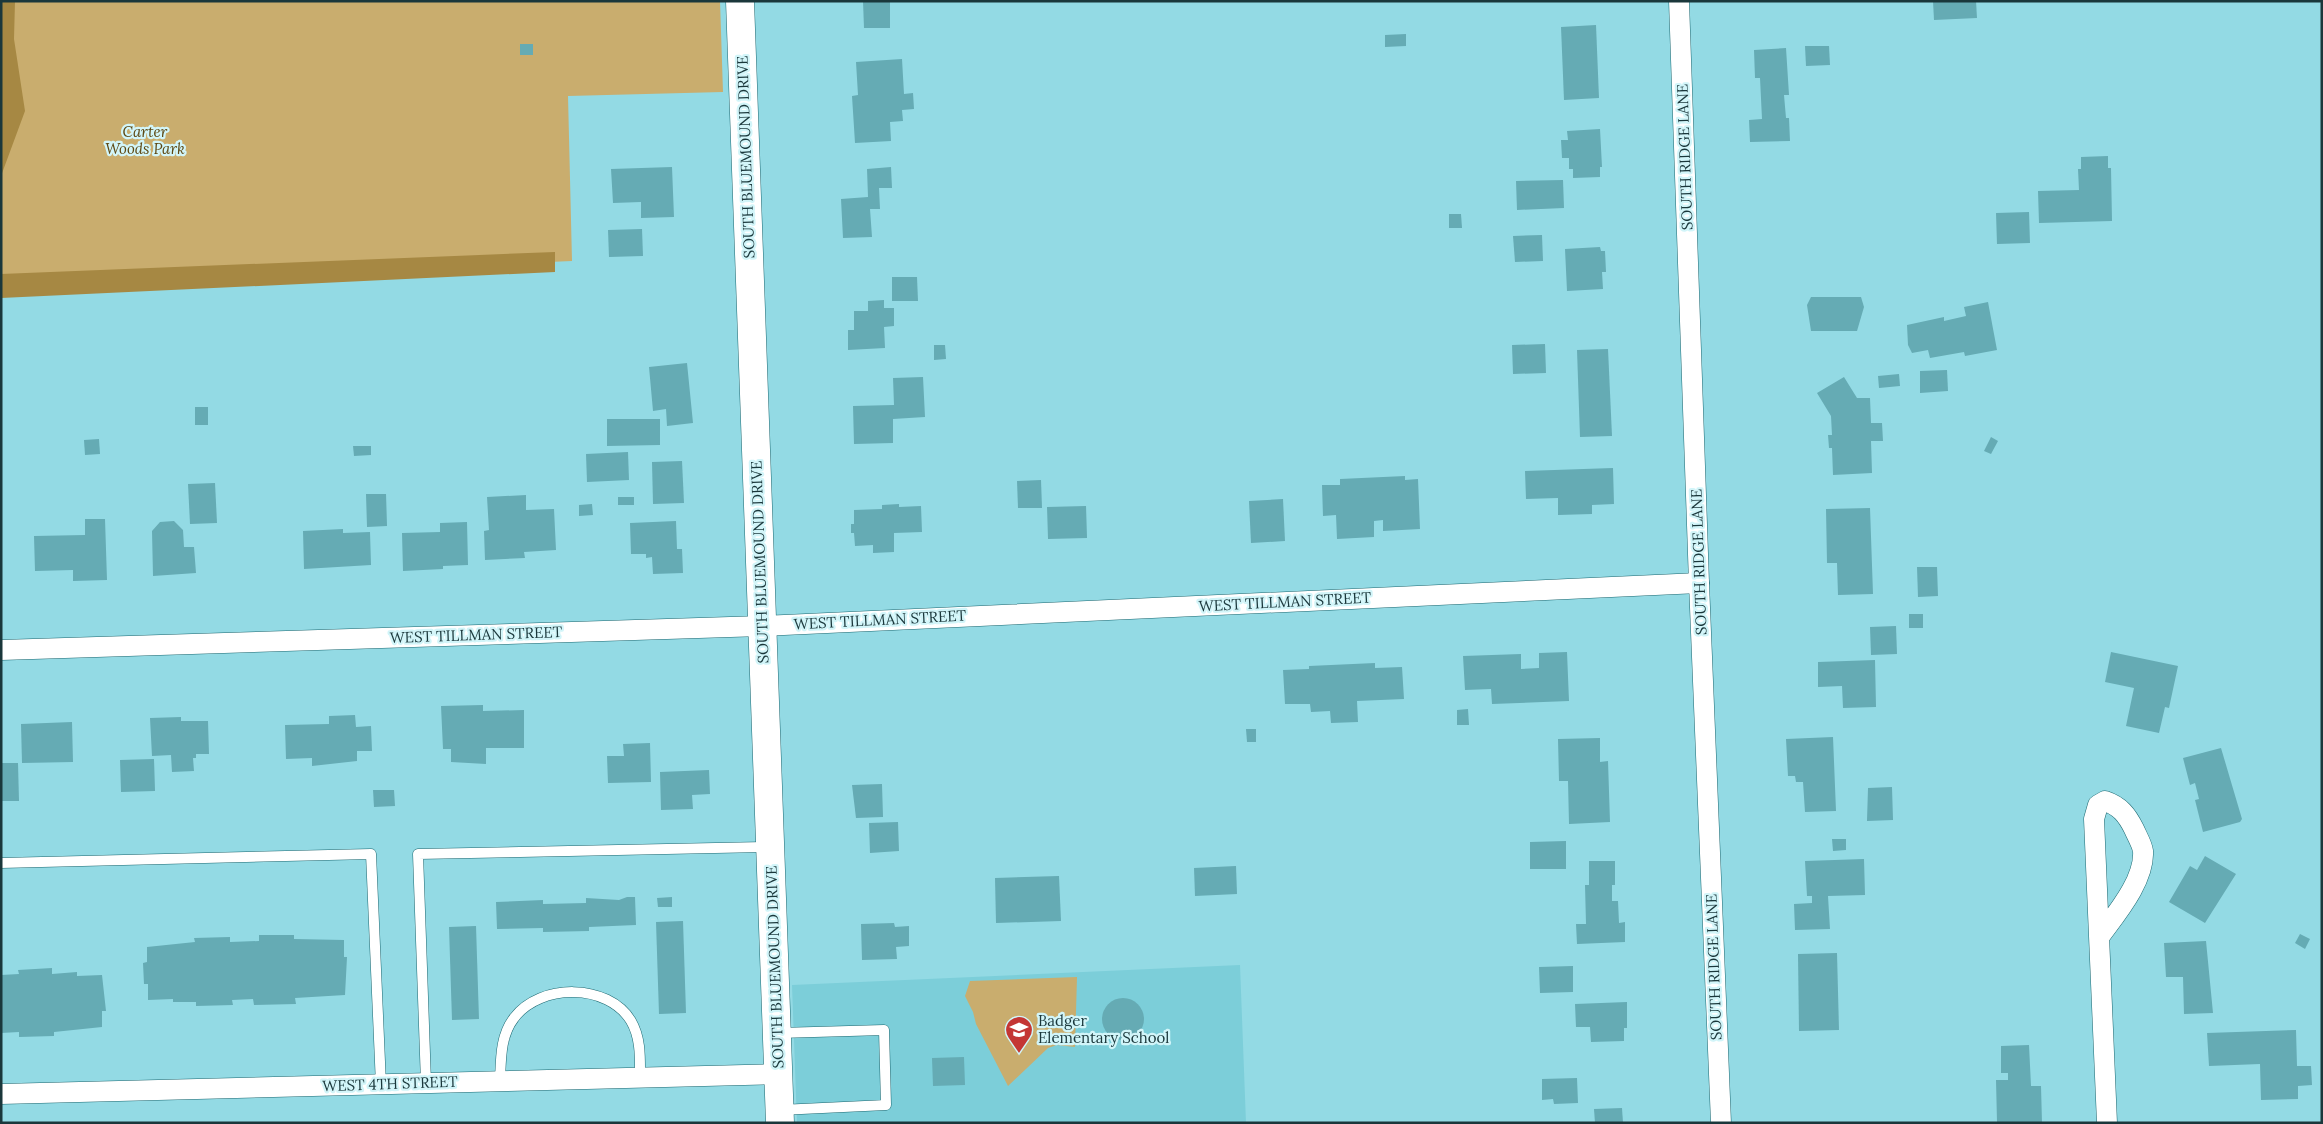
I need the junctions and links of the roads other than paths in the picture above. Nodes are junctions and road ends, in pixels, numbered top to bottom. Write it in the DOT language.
graph roads {
  1 [pos="740,1"];
  2 [pos="1679,1"];
  3 [pos="1699,584"];
  4 [pos="762,626"];
  5 [pos="1,650"];
  6 [pos="771,847"];
  7 [pos="1,863"];
  8 [pos="2100,936"];
  9 [pos="778,1033"];
  10 [pos="779,1074"];
  11 [pos="640,1077"];
  12 [pos="500,1081"];
  13 [pos="426,1083"];
  14 [pos="381,1085"];
  15 [pos="1,1094"];
  16 [pos="780,1116"];
  17 [pos="1721,1123"];
  18 [pos="2107,1123"];
  1 -- 4 [label="main road, SOUTH BLUEMOUND DRIVE"];
  2 -- 3 [label="street, SOUTH RIDGE LANE"];
  3 -- 4 [label="street, WEST TILLMAN STREET"];
  3 -- 17 [label="street, SOUTH RIDGE LANE"];
  4 -- 5 [label="street, WEST TILLMAN STREET"];
  4 -- 6 [label="main road, SOUTH BLUEMOUND DRIVE"];
  6 -- 9 [label="main road, SOUTH BLUEMOUND DRIVE"];
  6 -- 13 [label="lane"];
  7 -- 14 [label="lane"];
  8 -- 8 [label="street"];
  8 -- 18 [label="street"];
  9 -- 10 [label="main road, SOUTH BLUEMOUND DRIVE"];
  9 -- 16 [label="lane"];
  10 -- 11 [label="street, WEST 4TH STREET"];
  10 -- 16 [label="main road, SOUTH BLUEMOUND DRIVE"];
  11 -- 12 [label="street, WEST 4TH STREET"];
  11 -- 12 [label="lane"];
  12 -- 13 [label="street, WEST 4TH STREET"];
  13 -- 14 [label="street, WEST 4TH STREET"];
  14 -- 15 [label="street, WEST 4TH STREET"];
}
